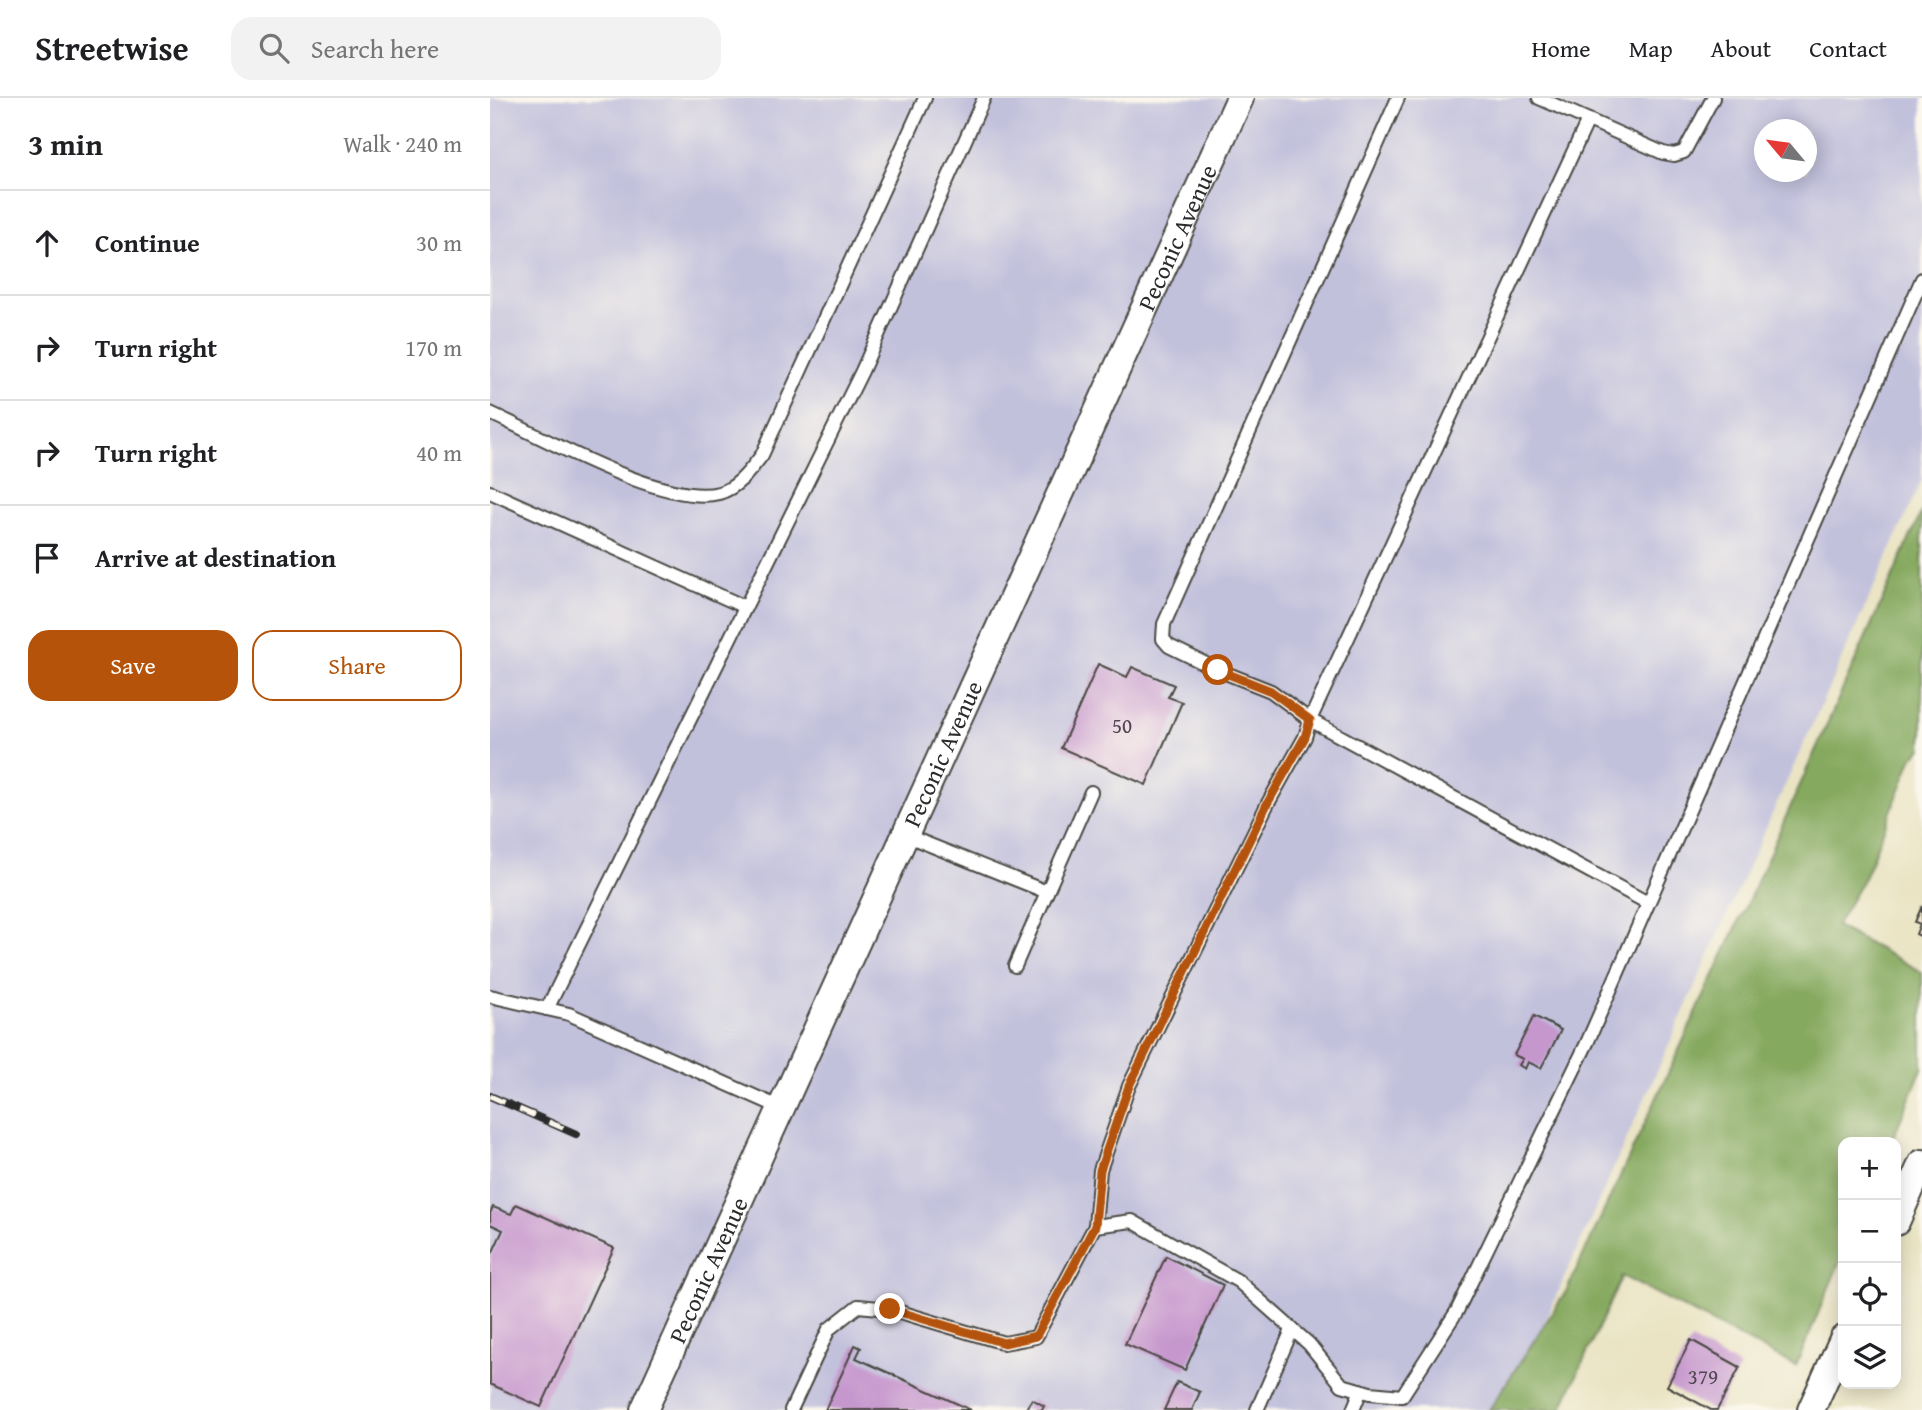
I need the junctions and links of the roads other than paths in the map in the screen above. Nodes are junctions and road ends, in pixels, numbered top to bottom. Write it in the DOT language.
graph roads {
  1 [pos="925,98"];
  2 [pos="985,98"];
  3 [pos="1240,98"];
  4 [pos="1398,98"];
  5 [pos="1539,98"];
  6 [pos="1713,98"];
  7 [pos="1588,120"];
  8 [pos="1922,279"];
  9 [pos="490,413"];
  10 [pos="490,492"];
  11 [pos="745,607"];
  12 [pos="1310,720"];
  13 [pos="1091,792"];
  14 [pos="905,835"];
  15 [pos="1047,891"];
  16 [pos="1648,903"];
  17 [pos="1015,966"];
  18 [pos="490,996"];
  19 [pos="547,1009"];
  20 [pos="781,1108"];
  21 [pos="1922,1163"];
  22 [pos="1901,1211"];
  23 [pos="1095,1226"];
  24 [pos="1292,1330"];
  25 [pos="1838,1350"];
  26 [pos="1361,1390"];
  27 [pos="644,1410"];
  28 [pos="791,1410"];
  29 [pos="1256,1410"];
  30 [pos="1353,1410"];
  31 [pos="1811,1410"];
  1 -- 9 [label="lane"];
  2 -- 11 [label="lane"];
  3 -- 14 [label="street, Peconic Avenue"];
  4 -- 12 [label="lane"];
  5 -- 7 [label="lane"];
  6 -- 7 [label="lane"];
  7 -- 12 [label="lane"];
  8 -- 16 [label="lane"];
  10 -- 11 [label="lane"];
  11 -- 19 [label="lane"];
  12 -- 16 [label="lane"];
  12 -- 23 [label="lane"];
  13 -- 15 [label="lane"];
  14 -- 15 [label="lane"];
  14 -- 20 [label="street, Peconic Avenue"];
  15 -- 17 [label="lane"];
  16 -- 26 [label="lane"];
  18 -- 19 [label="lane"];
  19 -- 20 [label="lane"];
  20 -- 27 [label="street, Peconic Avenue"];
  21 -- 22 [label="street"];
  23 -- 24 [label="lane"];
  23 -- 28 [label="lane"];
  24 -- 26 [label="lane"];
  24 -- 29 [label="lane"];
  25 -- 31 [label="street"];
  26 -- 30 [label="lane"];
}
